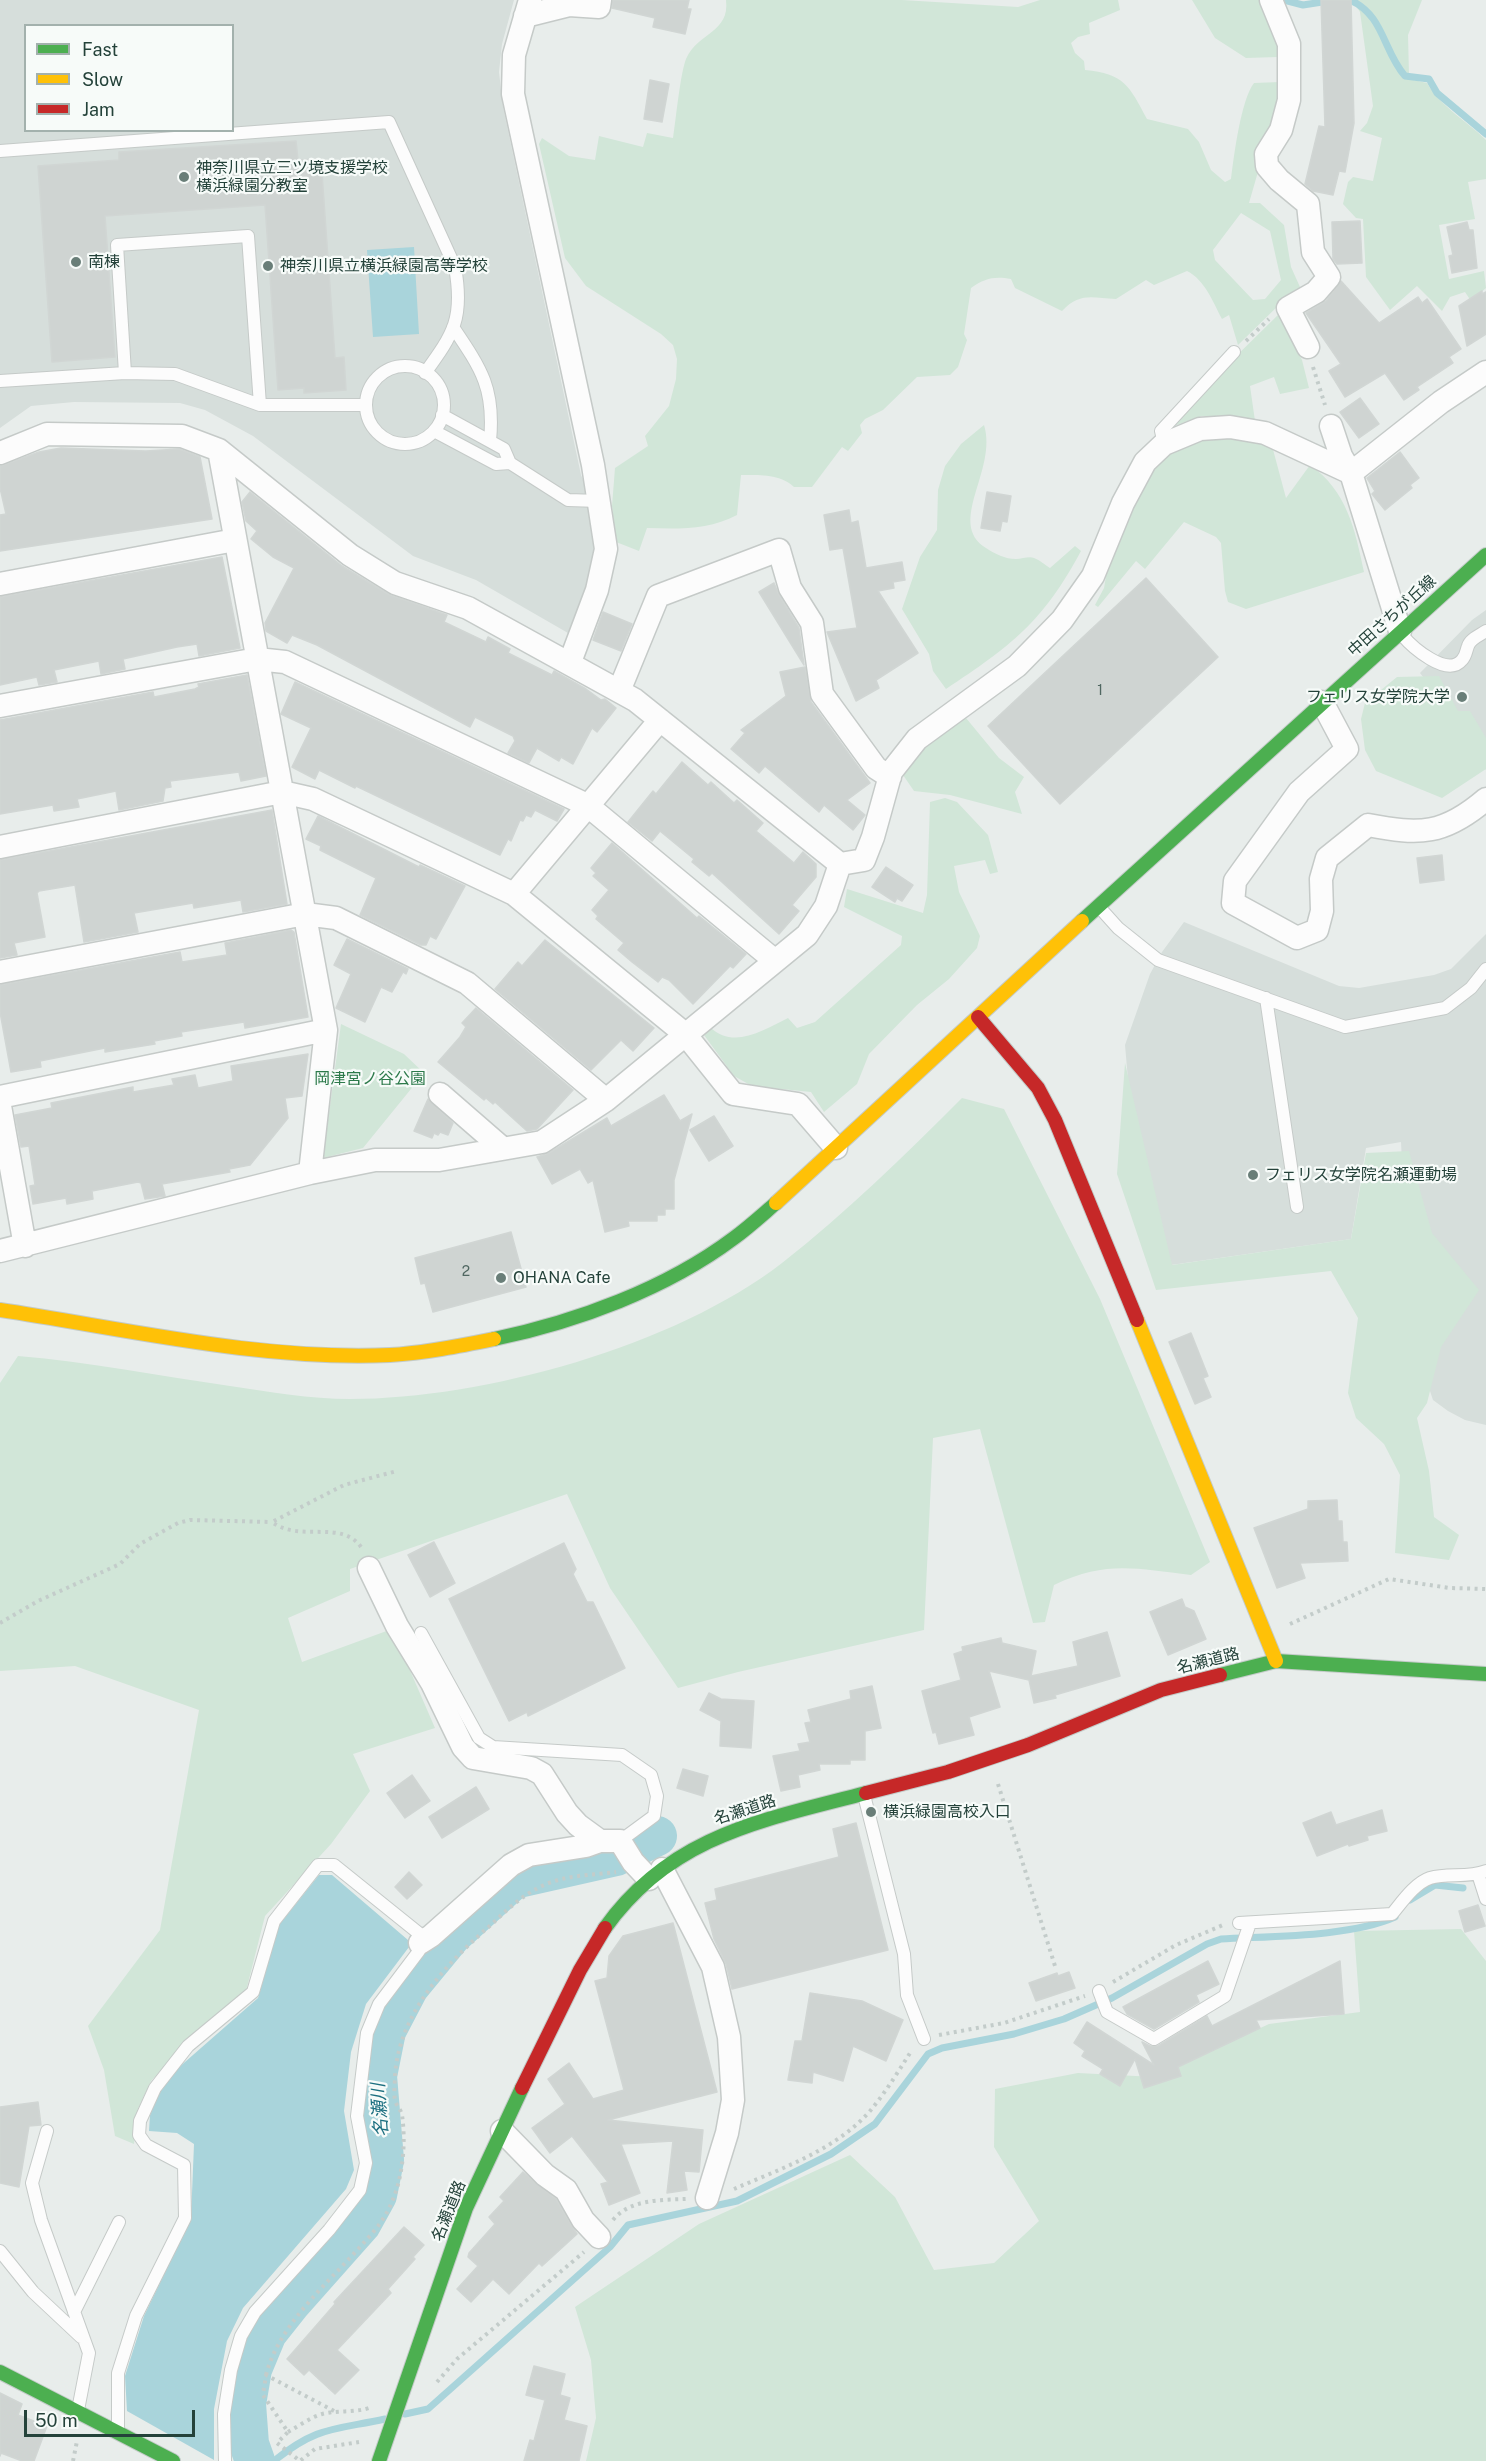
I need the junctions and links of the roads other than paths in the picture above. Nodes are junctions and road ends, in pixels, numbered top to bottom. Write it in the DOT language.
graph roads {
  1 [pos="600,0"];
  2 [pos="1271,0"];
  3 [pos="527,8"];
  4 [pos="0,151"];
  5 [pos="453,327"];
  6 [pos="1308,347"];
  7 [pos="1234,352"];
  8 [pos="1486,372"];
  9 [pos="125,373"];
  10 [pos="425,373"];
  11 [pos="0,381"];
  12 [pos="260,405"];
  13 [pos="366,405"];
  14 [pos="442,415"];
  15 [pos="1331,426"];
  16 [pos="434,430"];
  17 [pos="490,441"];
  18 [pos="1164,444"];
  19 [pos="219,450"];
  20 [pos="0,453"];
  21 [pos="510,463"];
  22 [pos="1351,473"];
  23 [pos="599,501"];
  24 [pos="235,540"];
  25 [pos="1486,555"];
  26 [pos="0,584"];
  27 [pos="1486,631"];
  28 [pos="1400,632"];
  29 [pos="257,659"];
  30 [pos="570,662"];
  31 [pos="619,691"];
  32 [pos="1322,702"];
  33 [pos="0,706"];
  34 [pos="660,720"];
  35 [pos="890,777"];
  36 [pos="282,792"];
  37 [pos="1486,799"];
  38 [pos="587,805"];
  39 [pos="0,847"];
  40 [pos="840,864"];
  41 [pos="514,894"];
  42 [pos="1100,908"];
  43 [pos="304,914"];
  44 [pos="774,960"];
  45 [pos="1486,969"];
  46 [pos="0,972"];
  47 [pos="1266,998"];
  48 [pos="978,1017"];
  49 [pos="326,1030"];
  50 [pos="685,1034"];
  51 [pos="440,1094"];
  52 [pos="0,1097"];
  53 [pos="606,1100"];
  54 [pos="0,1106"];
  55 [pos="501,1147"];
  56 [pos="836,1148"];
  57 [pos="310,1173"];
  58 [pos="1297,1207"];
  59 [pos="25,1246"];
  60 [pos="0,1251"];
  61 [pos="0,1310"];
  62 [pos="369,1568"];
  63 [pos="422,1633"];
  64 [pos="1276,1661"];
  65 [pos="1486,1674"];
  66 [pos="863,1794"];
  67 [pos="610,1841"];
  68 [pos="645,1869"];
  69 [pos="1482,1872"];
  70 [pos="1486,1899"];
  71 [pos="420,1943"];
  72 [pos="1100,1994"];
  73 [pos="924,2039"];
  74 [pos="47,2131"];
  75 [pos="502,2131"];
  76 [pos="707,2198"];
  77 [pos="119,2222"];
  78 [pos="599,2237"];
  79 [pos="0,2251"];
  80 [pos="74,2312"];
  81 [pos="84,2339"];
  82 [pos="0,2372"];
  83 [pos="78,2412"];
  84 [pos="118,2433"];
  85 [pos="172,2461"];
  86 [pos="225,2461"];
  87 [pos="378,2461"];
  1 -- 3 [label="street"];
  2 -- 6 [label="street"];
  3 -- 23 [label="street"];
  4 -- 5 [label="lane"];
  5 -- 10 [label="lane"];
  5 -- 17 [label="lane"];
  7 -- 18 [label="lane"];
  8 -- 22 [label="street"];
  9 -- 11 [label="lane"];
  9 -- 12 [label="lane"];
  9 -- 12 [label="lane"];
  10 -- 13 [label="lane"];
  10 -- 14 [label="lane"];
  12 -- 13 [label="lane"];
  13 -- 16 [label="lane"];
  14 -- 16 [label="lane"];
  14 -- 17 [label="lane"];
  15 -- 22 [label="street"];
  16 -- 21 [label="lane"];
  17 -- 21 [label="lane"];
  18 -- 22 [label="street"];
  18 -- 35 [label="street"];
  19 -- 20 [label="street"];
  19 -- 24 [label="street"];
  19 -- 30 [label="street"];
  21 -- 23 [label="lane"];
  22 -- 28 [label="street"];
  23 -- 30 [label="street"];
  24 -- 26 [label="street"];
  24 -- 29 [label="street"];
  25 -- 28 [label="street, 中田さちが丘線"];
  27 -- 28 [label="lane"];
  28 -- 32 [label="street, 中田さちが丘線"];
  29 -- 33 [label="street"];
  29 -- 36 [label="street"];
  29 -- 38 [label="street"];
  30 -- 31 [label="street"];
  31 -- 34 [label="street"];
  31 -- 35 [label="street"];
  32 -- 37 [label="street"];
  32 -- 42 [label="street, 中田さちが丘線"];
  34 -- 38 [label="street"];
  34 -- 40 [label="street"];
  35 -- 40 [label="street"];
  36 -- 39 [label="street"];
  36 -- 41 [label="street"];
  36 -- 43 [label="street"];
  38 -- 41 [label="street"];
  38 -- 44 [label="street"];
  40 -- 44 [label="street"];
  41 -- 50 [label="street"];
  42 -- 47 [label="lane"];
  42 -- 48 [label="street, 中田さちが丘線"];
  43 -- 46 [label="street"];
  43 -- 49 [label="street"];
  43 -- 53 [label="street"];
  44 -- 50 [label="street"];
  45 -- 47 [label="lane"];
  47 -- 58 [label="lane"];
  48 -- 56 [label="street, 中田さちが丘線"];
  48 -- 64 [label="street"];
  49 -- 52 [label="street"];
  49 -- 57 [label="street"];
  50 -- 53 [label="street"];
  50 -- 56 [label="street"];
  51 -- 55 [label="street"];
  53 -- 55 [label="street"];
  54 -- 59 [label="street"];
  55 -- 57 [label="street"];
  56 -- 61 [label="street, 中田さちが丘線"];
  57 -- 59 [label="street"];
  59 -- 60 [label="street"];
  62 -- 67 [label="street"];
  63 -- 67 [label="lane"];
  64 -- 65 [label="street, 名瀬道路"];
  64 -- 66 [label="street, 名瀬道路"];
  66 -- 68 [label="street, 名瀬道路"];
  66 -- 73 [label="lane"];
  67 -- 68 [label="street"];
  67 -- 71 [label="street"];
  68 -- 75 [label="street, 名瀬道路"];
  68 -- 76 [label="street"];
  69 -- 70 [label="lane"];
  69 -- 72 [label="lane"];
  71 -- 84 [label="lane"];
  71 -- 86 [label="lane"];
  74 -- 80 [label="lane"];
  75 -- 78 [label="street"];
  75 -- 87 [label="street, 名瀬道路"];
  77 -- 80 [label="lane"];
  79 -- 81 [label="lane"];
  80 -- 81 [label="lane"];
  81 -- 83 [label="lane"];
  82 -- 83 [label="street"];
  83 -- 84 [label="street"];
  84 -- 85 [label="street"];
}
